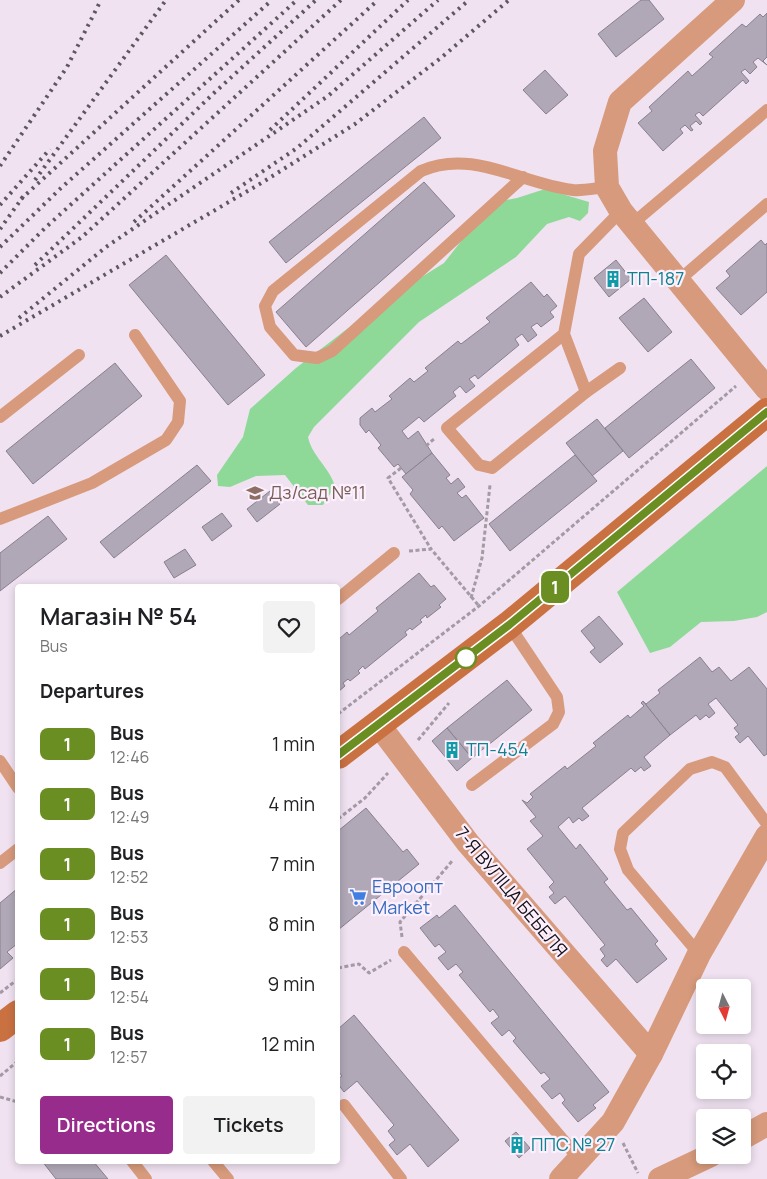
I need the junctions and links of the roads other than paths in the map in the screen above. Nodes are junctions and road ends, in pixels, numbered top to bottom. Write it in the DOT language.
graph roads {
  1 [pos="733,0"];
  2 [pos="767,110"];
  3 [pos="524,176"];
  4 [pos="607,187"];
  5 [pos="767,204"];
  6 [pos="626,218"];
  7 [pos="678,281"];
  8 [pos="564,334"];
  9 [pos="135,335"];
  10 [pos="79,355"];
  11 [pos="620,368"];
  12 [pos="760,381"];
  13 [pos="586,392"];
  14 [pos="767,412"];
  15 [pos="0,417"];
  16 [pos="0,519"];
  17 [pos="394,553"];
  18 [pos="340,597"];
  19 [pos="509,625"];
  20 [pos="378,724"];
  21 [pos="340,753"];
  22 [pos="0,761"];
  23 [pos="15,784"];
  24 [pos="472,785"];
  25 [pos="767,824"];
  26 [pos="767,836"];
  27 [pos="15,851"];
  28 [pos="0,863"];
  29 [pos="404,952"];
  30 [pos="699,954"];
  31 [pos="15,1016"];
  32 [pos="0,1028"];
  33 [pos="651,1054"];
  34 [pos="344,1105"];
  35 [pos="767,1124"];
  36 [pos="751,1133"];
  37 [pos="580,1160"];
  38 [pos="696,1162"];
  39 [pos="134,1164"];
  40 [pos="216,1164"];
  41 [pos="146,1179"];
  42 [pos="228,1179"];
  43 [pos="401,1179"];
  44 [pos="561,1179"];
  45 [pos="660,1179"];
  1 -- 4 [label="street"];
  2 -- 6 [label="lane"];
  3 -- 3 [label="lane"];
  3 -- 4 [label="lane"];
  4 -- 6 [label="street"];
  5 -- 7 [label="lane"];
  6 -- 7 [label="street"];
  6 -- 8 [label="lane"];
  7 -- 12 [label="street"];
  8 -- 13 [label="lane"];
  8 -- 13 [label="lane"];
  9 -- 16 [label="lane"];
  10 -- 15 [label="lane"];
  11 -- 13 [label="lane"];
  14 -- 19 [label="main road"];
  17 -- 18 [label="lane"];
  19 -- 20 [label="main road"];
  19 -- 24 [label="lane"];
  20 -- 21 [label="main road"];
  20 -- 33 [label="street, 7-Я ВУЛІЦА БЕБЕЛЯ"];
  22 -- 23 [label="lane"];
  25 -- 30 [label="lane"];
  26 -- 30 [label="street"];
  27 -- 28 [label="lane"];
  29 -- 37 [label="lane"];
  30 -- 33 [label="street"];
  31 -- 32 [label="main road"];
  33 -- 37 [label="street"];
  34 -- 43 [label="lane"];
  35 -- 36 [label="street"];
  37 -- 44 [label="street"];
  38 -- 45 [label="street"];
  39 -- 41 [label="lane"];
  40 -- 42 [label="lane"];
}
